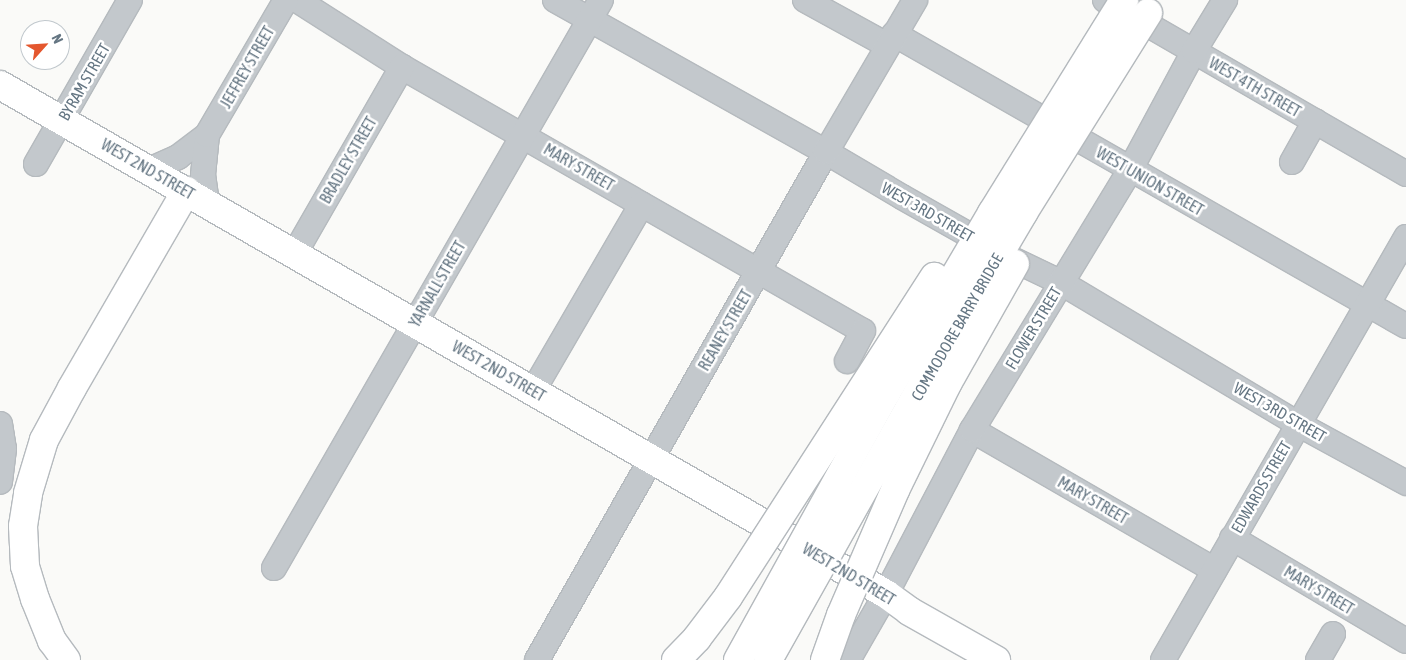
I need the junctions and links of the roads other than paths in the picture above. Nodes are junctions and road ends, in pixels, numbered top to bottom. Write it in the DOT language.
graph roads {
  1 [pos="130,0"];
  2 [pos="286,0"];
  3 [pos="296,0"];
  4 [pos="555,0"];
  5 [pos="601,0"];
  6 [pos="805,0"];
  7 [pos="915,0"];
  8 [pos="1105,0"];
  9 [pos="1124,0"];
  10 [pos="1225,0"];
  11 [pos="1152,6"];
  12 [pos="590,20"];
  13 [pos="891,39"];
  14 [pos="1194,51"];
  15 [pos="402,67"];
  16 [pos="1072,82"];
  17 [pos="0,84"];
  18 [pos="63,120"];
  19 [pos="1314,121"];
  20 [pos="207,135"];
  21 [pos="523,135"];
  22 [pos="826,152"];
  23 [pos="1292,162"];
  24 [pos="36,164"];
  25 [pos="149,170"];
  26 [pos="1130,170"];
  27 [pos="1406,174"];
  28 [pos="197,197"];
  29 [pos="642,204"];
  30 [pos="1406,237"];
  31 [pos="294,253"];
  32 [pos="758,271"];
  33 [pos="1060,282"];
  34 [pos="1368,304"];
  35 [pos="415,323"];
  36 [pos="1406,326"];
  37 [pos="847,362"];
  38 [pos="533,391"];
  39 [pos="0,424"];
  40 [pos="1298,424"];
  41 [pos="972,430"];
  42 [pos="652,459"];
  43 [pos="0,482"];
  44 [pos="1406,484"];
  45 [pos="1232,538"];
  46 [pos="274,568"];
  47 [pos="1214,570"];
  48 [pos="886,594"];
  49 [pos="1333,634"];
  50 [pos="1406,641"];
  51 [pos="66,660"];
  52 [pos="537,660"];
  53 [pos="676,660"];
  54 [pos="738,660"];
  55 [pos="768,660"];
  56 [pos="825,660"];
  57 [pos="848,660"];
  58 [pos="996,660"];
  59 [pos="1163,660"];
  60 [pos="1318,660"];
  1 -- 18 [label="street, BYRAM STREET"];
  2 -- 20 [label="street, JEFFREY STREET"];
  3 -- 15 [label="street, MARY STREET"];
  4 -- 12 [label="street, WEST 3RD STREET"];
  5 -- 12 [label="street, YARNALL STREET"];
  6 -- 13 [label="street, WEST UNION STREET"];
  7 -- 13 [label="street, REANEY STREET"];
  8 -- 14 [label="street, WEST 4TH STREET"];
  9 -- 16 [label="main road, COMMODORE BARRY BRIDGE, bridge"];
  10 -- 14 [label="street, FLOWER STREET"];
  11 -- 55 [label="main road, COMMODORE BARRY BRIDGE, bridge"];
  11 -- 56 [label="main road, bridge"];
  12 -- 21 [label="street, YARNALL STREET"];
  12 -- 22 [label="street, WEST 3RD STREET"];
  13 -- 22 [label="street, REANEY STREET"];
  13 -- 26 [label="street, WEST UNION STREET"];
  14 -- 19 [label="street, WEST 4TH STREET"];
  14 -- 26 [label="street, FLOWER STREET"];
  15 -- 21 [label="street, MARY STREET"];
  15 -- 31 [label="street, BRADLEY STREET"];
  16 -- 53 [label="main road, bridge"];
  16 -- 54 [label="main road, COMMODORE BARRY BRIDGE, bridge"];
  17 -- 18 [label="main road, WEST 2ND STREET"];
  18 -- 24 [label="street, BYRAM STREET"];
  18 -- 25 [label="main road, WEST 2ND STREET"];
  19 -- 23 [label="street"];
  19 -- 27 [label="street, WEST 4TH STREET"];
  20 -- 25 [label="street"];
  20 -- 28 [label="street"];
  21 -- 29 [label="street, MARY STREET"];
  21 -- 35 [label="street, YARNALL STREET"];
  22 -- 32 [label="street, REANEY STREET"];
  22 -- 33 [label="street, WEST 3RD STREET"];
  25 -- 28 [label="main road, WEST 2ND STREET"];
  26 -- 33 [label="street, FLOWER STREET"];
  26 -- 34 [label="street, WEST UNION STREET"];
  28 -- 31 [label="main road, WEST 2ND STREET"];
  28 -- 51 [label="main road"];
  29 -- 32 [label="street, MARY STREET"];
  29 -- 38 [label="street"];
  30 -- 34 [label="street, EDWARDS STREET"];
  31 -- 35 [label="main road, WEST 2ND STREET"];
  32 -- 37 [label="street, MARY STREET"];
  32 -- 42 [label="street, REANEY STREET"];
  33 -- 40 [label="street, WEST 3RD STREET"];
  33 -- 41 [label="street, FLOWER STREET"];
  34 -- 36 [label="street, WEST UNION STREET"];
  34 -- 40 [label="street, EDWARDS STREET"];
  35 -- 38 [label="main road, WEST 2ND STREET"];
  35 -- 46 [label="street, YARNALL STREET"];
  38 -- 42 [label="main road, WEST 2ND STREET"];
  39 -- 43 [label="street"];
  40 -- 44 [label="street, WEST 3RD STREET"];
  40 -- 45 [label="street, EDWARDS STREET"];
  41 -- 47 [label="street, MARY STREET"];
  41 -- 48 [label="street, FLOWER STREET"];
  42 -- 48 [label="main road, WEST 2ND STREET"];
  42 -- 52 [label="street, REANEY STREET"];
  45 -- 47 [label="street, EDWARDS STREET"];
  45 -- 50 [label="street, MARY STREET"];
  47 -- 59 [label="street, EDWARDS STREET"];
  48 -- 57 [label="street, FLOWER STREET"];
  48 -- 58 [label="main road, WEST 2ND STREET"];
  49 -- 60 [label="street"];
}
